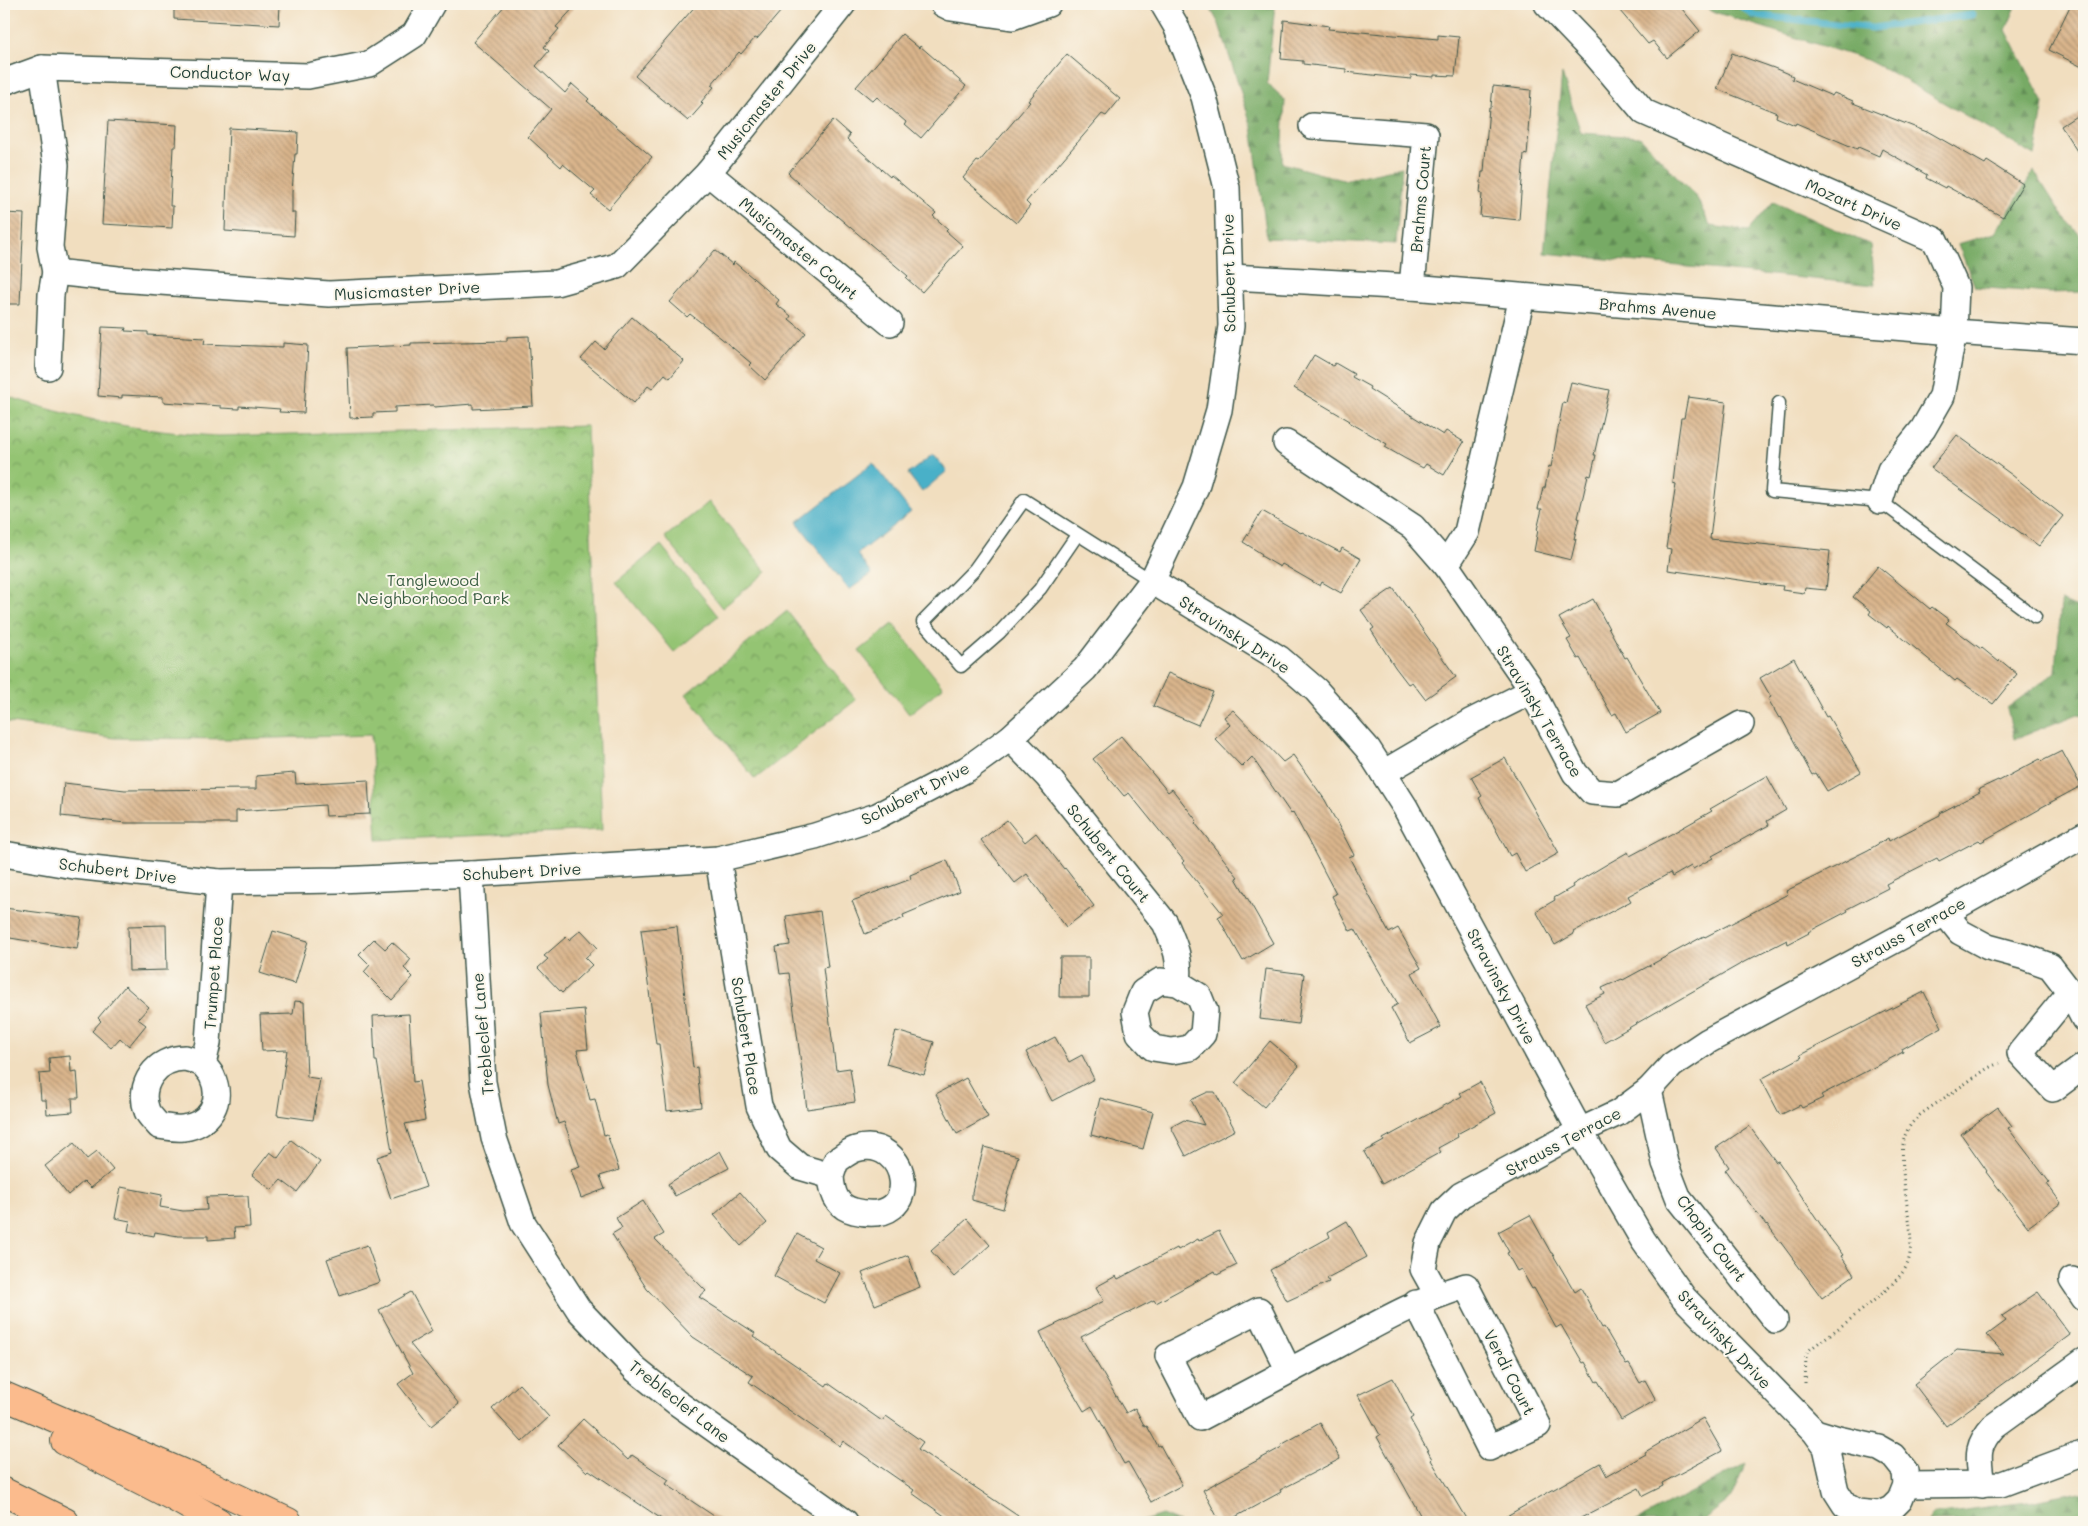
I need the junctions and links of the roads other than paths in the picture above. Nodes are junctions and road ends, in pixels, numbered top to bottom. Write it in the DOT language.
graph roads {
  1 [pos="432,4"];
  2 [pos="843,4"];
  3 [pos="943,4"];
  4 [pos="1048,4"];
  5 [pos="1163,4"];
  6 [pos="1547,4"];
  7 [pos="42,68"];
  8 [pos="4,82"];
  9 [pos="1312,126"];
  10 [pos="708,173"];
  11 [pos="55,272"];
  12 [pos="1231,277"];
  13 [pos="1412,287"];
  14 [pos="1522,297"];
  15 [pos="890,323"];
  16 [pos="1954,332"];
  17 [pos="2084,341"];
  18 [pos="48,367"];
  19 [pos="1779,404"];
  20 [pos="1286,443"];
  21 [pos="1880,501"];
  22 [pos="1077,535"];
  23 [pos="1446,565"];
  24 [pos="1152,581"];
  25 [pos="2036,617"];
  26 [pos="1532,691"];
  27 [pos="1741,724"];
  28 [pos="1010,738"];
  29 [pos="1383,773"];
  30 [pos="2084,834"];
  31 [pos="4,854"];
  32 [pos="718,859"];
  33 [pos="471,874"];
  34 [pos="219,882"];
  35 [pos="1945,912"];
  36 [pos="1178,983"];
  37 [pos="2070,992"];
  38 [pos="2084,1019"];
  39 [pos="203,1064"];
  40 [pos="2084,1066"];
  41 [pos="1649,1090"];
  42 [pos="1580,1131"];
  43 [pos="831,1176"];
  44 [pos="1426,1299"];
  45 [pos="1775,1320"];
  46 [pos="2084,1361"];
  47 [pos="1289,1371"];
  48 [pos="4,1396"];
  49 [pos="4,1409"];
  50 [pos="1815,1432"];
  51 [pos="2084,1453"];
  52 [pos="1906,1485"];
  53 [pos="1982,1485"];
  54 [pos="4,1492"];
  55 [pos="64,1522"];
  56 [pos="218,1522"];
  57 [pos="288,1522"];
  58 [pos="845,1522"];
  1 -- 7 [label="street, Conductor Way"];
  2 -- 10 [label="street, Musicmaster Drive"];
  3 -- 4 [label="street"];
  5 -- 12 [label="street, Schubert Drive"];
  6 -- 16 [label="street, Mozart Drive"];
  7 -- 8 [label="street, Conductor Way"];
  7 -- 11 [label="street"];
  9 -- 13 [label="street, Brahms Court"];
  10 -- 11 [label="street, Musicmaster Drive"];
  10 -- 15 [label="street, Musicmaster Court"];
  11 -- 18 [label="street"];
  12 -- 13 [label="street, Brahms Avenue"];
  12 -- 24 [label="street, Schubert Drive"];
  13 -- 14 [label="street, Brahms Avenue"];
  14 -- 16 [label="street, Brahms Avenue"];
  14 -- 23 [label="street"];
  16 -- 17 [label="street, Brahms Avenue"];
  16 -- 21 [label="street, Mozart Drive"];
  19 -- 21 [label="lane"];
  20 -- 23 [label="street, Stravinsky Terrace"];
  21 -- 25 [label="lane"];
  22 -- 22 [label="lane"];
  22 -- 24 [label="lane"];
  23 -- 26 [label="street, Stravinsky Terrace"];
  24 -- 28 [label="street, Schubert Drive"];
  24 -- 29 [label="street, Stravinsky Drive"];
  26 -- 27 [label="street, Stravinsky Terrace"];
  26 -- 29 [label="street"];
  28 -- 32 [label="street, Schubert Drive"];
  28 -- 36 [label="street, Schubert Court"];
  29 -- 42 [label="street, Stravinsky Drive"];
  30 -- 35 [label="street, Strauss Terrace"];
  31 -- 34 [label="street, Schubert Drive"];
  32 -- 33 [label="street, Schubert Drive"];
  32 -- 43 [label="street, Schubert Place"];
  33 -- 34 [label="street, Schubert Drive"];
  33 -- 58 [label="street, Trebleclef Lane"];
  34 -- 39 [label="street, Trumpet Place"];
  35 -- 37 [label="street"];
  35 -- 41 [label="street, Strauss Terrace"];
  37 -- 38 [label="street"];
  37 -- 40 [label="street"];
  41 -- 42 [label="street, Strauss Terrace"];
  41 -- 45 [label="street, Chopin Court"];
  42 -- 44 [label="street, Strauss Terrace"];
  42 -- 50 [label="street, Stravinsky Drive"];
  44 -- 44 [label="street, Verdi Court"];
  44 -- 47 [label="street"];
  46 -- 53 [label="street"];
  47 -- 47 [label="street"];
  48 -- 57 [label="highway"];
  49 -- 56 [label="highway"];
  50 -- 52 [label="street, Stravinsky Drive"];
  50 -- 52 [label="street, Stravinsky Drive"];
  51 -- 53 [label="street"];
  52 -- 53 [label="street"];
  54 -- 55 [label="highway"];
}
